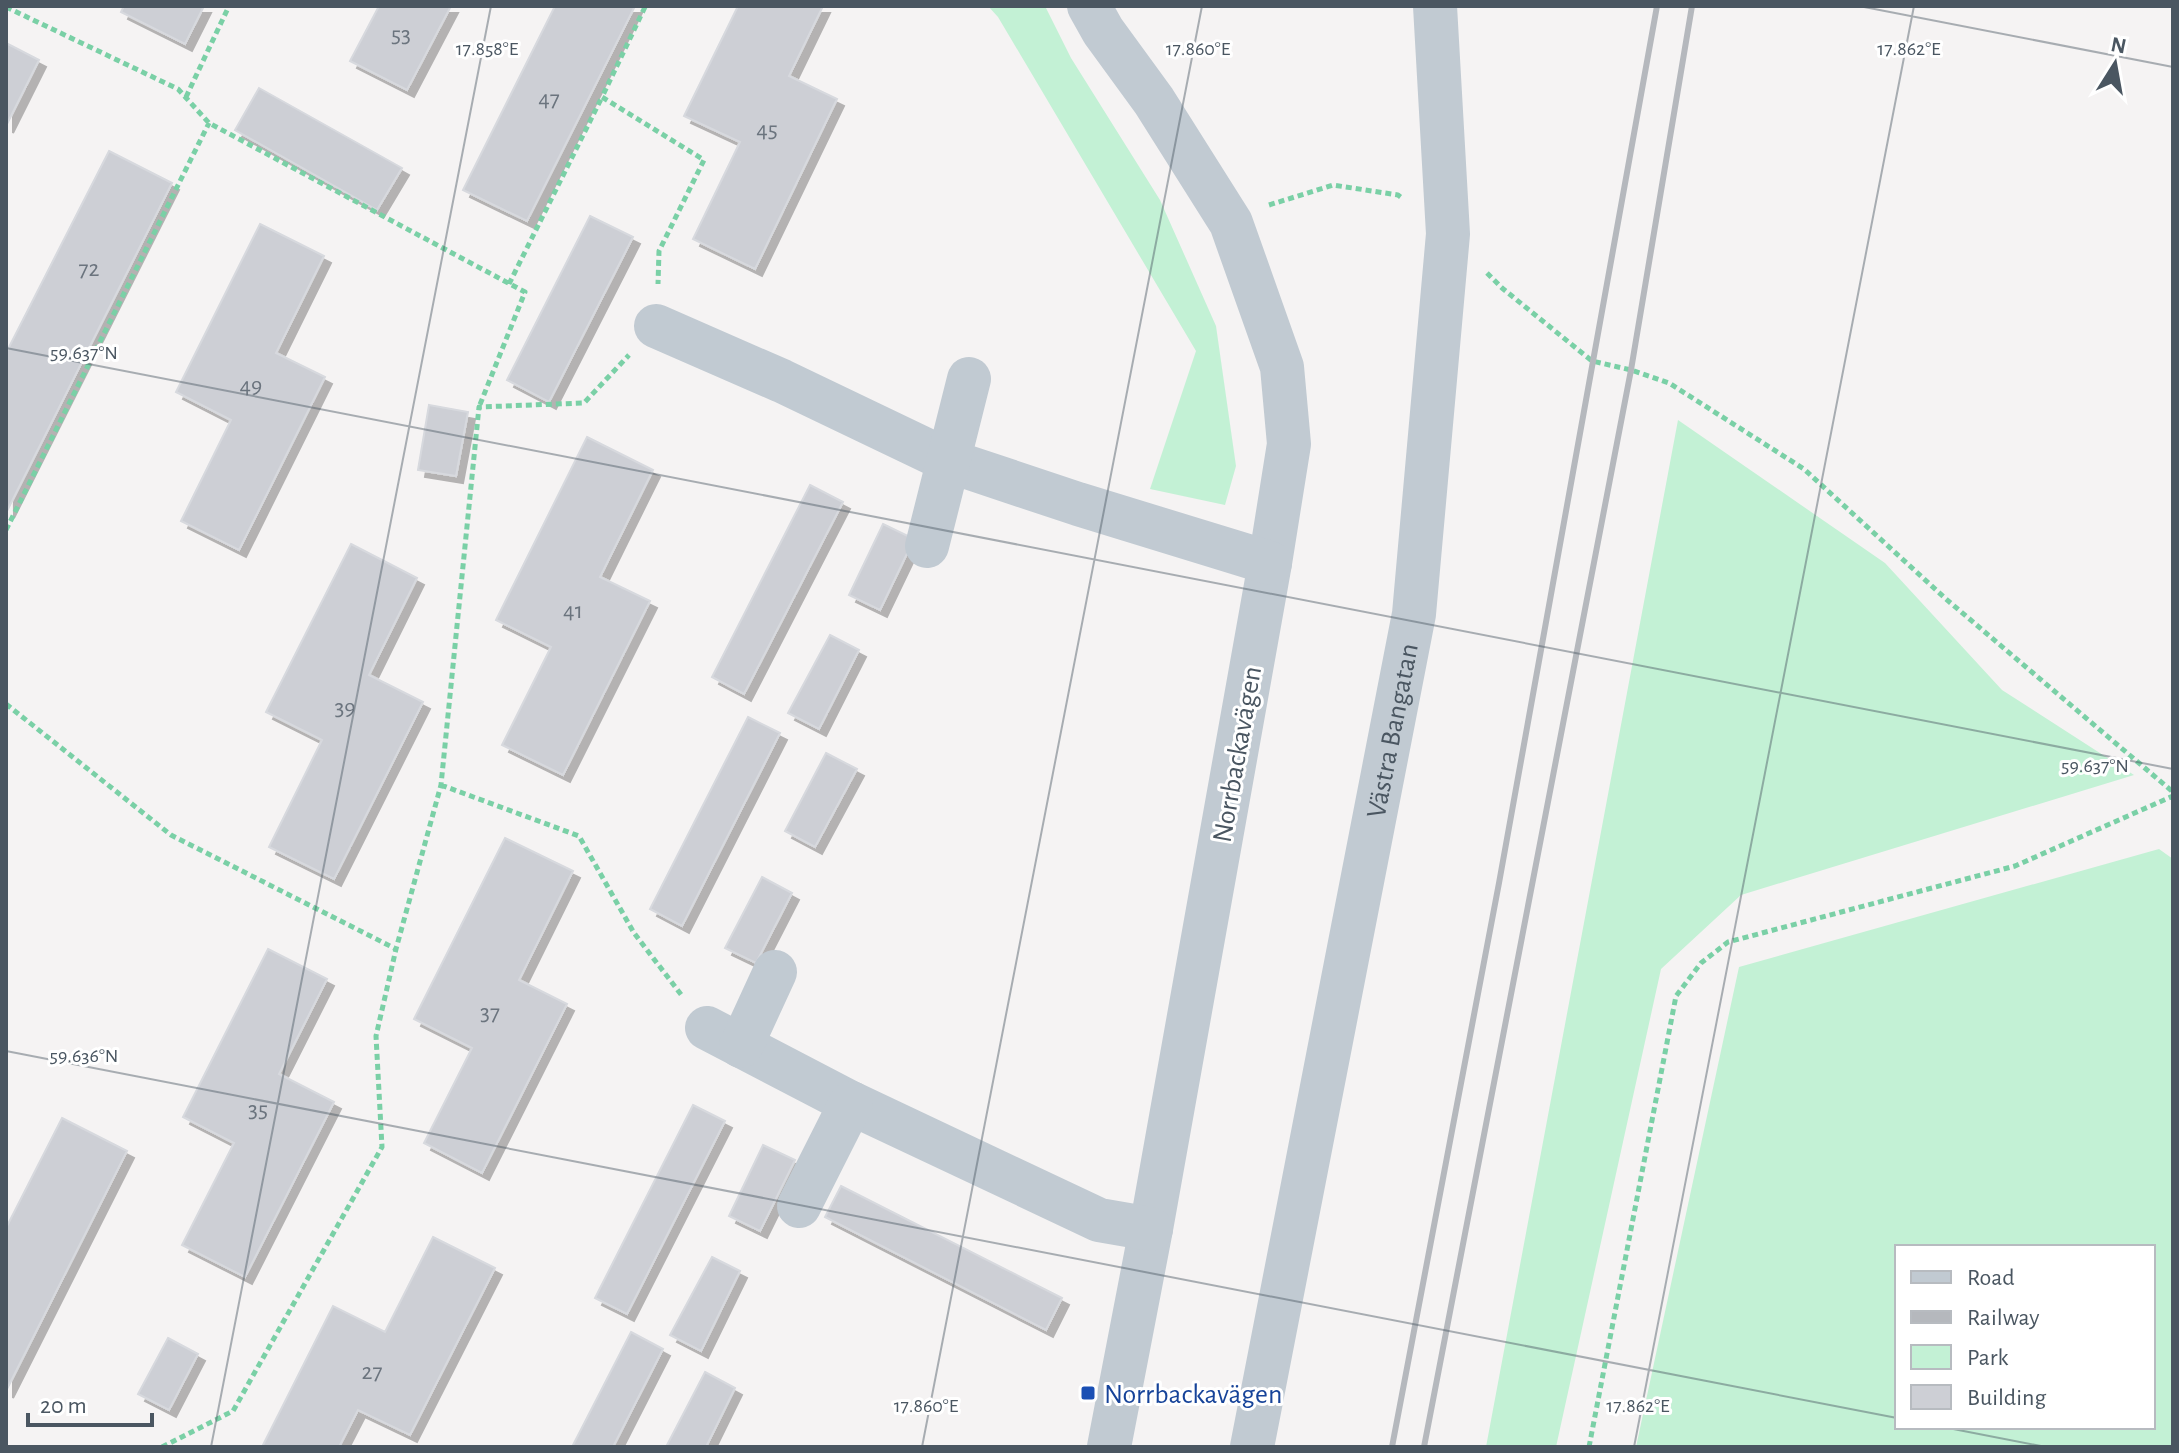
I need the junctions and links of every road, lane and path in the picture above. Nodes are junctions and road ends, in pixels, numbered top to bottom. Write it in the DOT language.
graph roads {
  1 [pos="229,6"];
  2 [pos="1089,6"];
  3 [pos="1435,6"];
  4 [pos="6,7"];
  5 [pos="645,7"];
  6 [pos="186,97"];
  7 [pos="602,97"];
  8 [pos="209,123"];
  9 [pos="1231,223"];
  10 [pos="1448,234"];
  11 [pos="509,284"];
  12 [pos="656,326"];
  13 [pos="969,379"];
  14 [pos="479,407"];
  15 [pos="949,461"];
  16 [pos="6,530"];
  17 [pos="927,546"];
  18 [pos="1270,563"];
  19 [pos="6,704"];
  20 [pos="441,785"];
  21 [pos="2173,794"];
  22 [pos="396,949"];
  23 [pos="775,972"];
  24 [pos="724,1037"];
  25 [pos="851,1103"];
  26 [pos="799,1206"];
  27 [pos="1151,1229"];
  28 [pos="164,1447"];
  29 [pos="1109,1447"];
  30 [pos="1252,1447"];
  31 [pos="1589,1447"];
  1 -- 6 [label="path"];
  2 -- 9 [label="street, Norrbackavägen"];
  3 -- 10 [label="street, Västra Bangatan"];
  4 -- 6 [label="path"];
  5 -- 7 [label="path"];
  6 -- 8 [label="path"];
  7 -- 11 [label="path"];
  7 -- 12 [label="path"];
  8 -- 11 [label="path"];
  8 -- 16 [label="path"];
  9 -- 10 [label="path"];
  9 -- 18 [label="street, Norrbackavägen"];
  10 -- 21 [label="path"];
  10 -- 30 [label="street, Västra Bangatan"];
  11 -- 14 [label="path"];
  12 -- 14 [label="path"];
  12 -- 15 [label="street"];
  13 -- 15 [label="street"];
  14 -- 20 [label="path"];
  15 -- 17 [label="street"];
  15 -- 18 [label="street"];
  18 -- 27 [label="street, Norrbackavägen"];
  19 -- 22 [label="path"];
  20 -- 22 [label="path"];
  20 -- 24 [label="path"];
  21 -- 31 [label="path"];
  22 -- 28 [label="path"];
  23 -- 24 [label="street"];
  24 -- 25 [label="street"];
  25 -- 26 [label="street"];
  25 -- 27 [label="street"];
  27 -- 29 [label="street, Norrbackavägen"];
}
